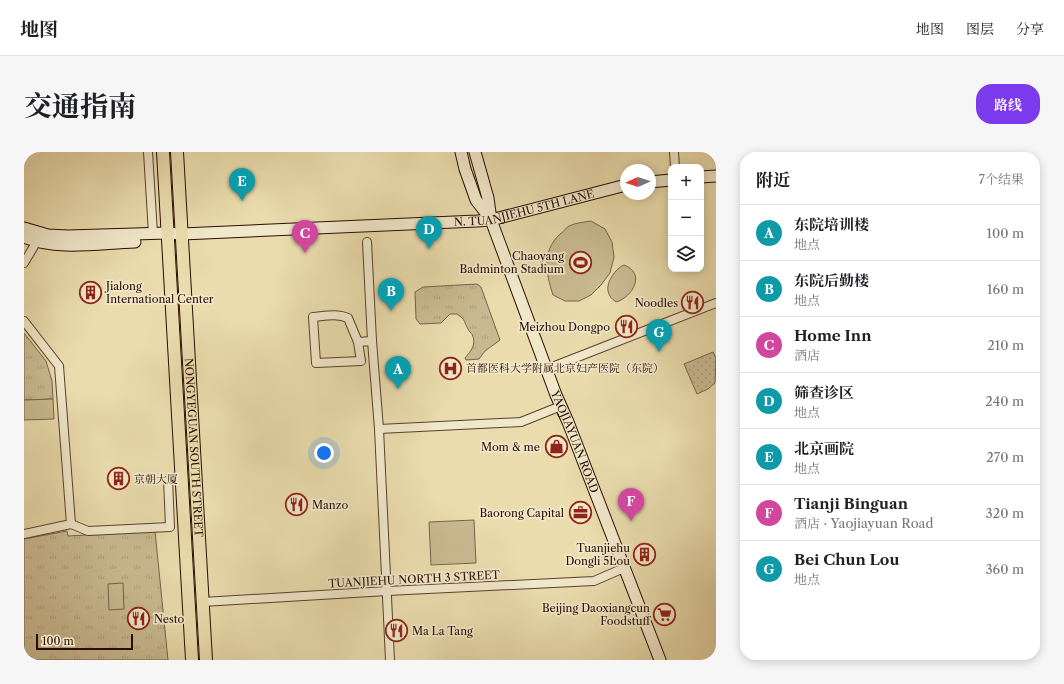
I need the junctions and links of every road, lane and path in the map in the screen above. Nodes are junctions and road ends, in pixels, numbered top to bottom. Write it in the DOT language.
graph roads {
  1 [pos="148,152"];
  2 [pos="163,152"];
  3 [pos="177,152"];
  4 [pos="461,152"];
  5 [pos="475,152"];
  6 [pos="674,152"];
  7 [pos="675,164"];
  8 [pos="716,176"];
  9 [pos="704,177"];
  10 [pos="668,180"];
  11 [pos="656,181"];
  12 [pos="620,187"];
  13 [pos="491,220"];
  14 [pos="24,228"];
  15 [pos="152,234"];
  16 [pos="182,234"];
  17 [pos="24,237"];
  18 [pos="168,237"];
  19 [pos="37,241"];
  20 [pos="367,242"];
  21 [pos="24,263"];
  22 [pos="716,303"];
  23 [pos="24,321"];
  24 [pos="372,341"];
  25 [pos="358,342"];
  26 [pos="547,369"];
  27 [pos="561,406"];
  28 [pos="379,429"];
  29 [pos="181,476"];
  30 [pos="71,524"];
  31 [pos="24,534"];
  32 [pos="624,568"];
  33 [pos="387,591"];
  34 [pos="203,602"];
  35 [pos="192,660"];
  36 [pos="206,660"];
  37 [pos="390,660"];
  38 [pos="660,660"];
  1 -- 15 [label="street"];
  2 -- 18 [label="main road, NONGYEGUAN SOUTH STREET"];
  3 -- 16 [label="main road, NONGYEGUAN SOUTH STREET"];
  4 -- 13 [label="street"];
  5 -- 13 [label="street, YAOJIAYUAN ROAD"];
  6 -- 7 [label="street"];
  8 -- 9 [label="street"];
  10 -- 11 [label="street"];
  12 -- 13 [label="street, N. TUANJIEHU 5TH LANE"];
  13 -- 16 [label="street, N. TUANJIEHU 5TH LANE"];
  13 -- 26 [label="street, YAOJIAYUAN ROAD"];
  14 -- 15 [label="street"];
  15 -- 18 [label="street"];
  16 -- 18 [label="street, N. TUANJIEHU 5TH LANE"];
  16 -- 34 [label="main road, NONGYEGUAN SOUTH STREET"];
  17 -- 19 [label="street"];
  18 -- 19 [label="street"];
  18 -- 29 [label="main road, NONGYEGUAN SOUTH STREET"];
  19 -- 21 [label="street"];
  20 -- 24 [label="street"];
  22 -- 26 [label="street"];
  23 -- 30 [label="street"];
  24 -- 25 [label="street"];
  24 -- 28 [label="street"];
  25 -- 25 [label="street"];
  26 -- 27 [label="street, YAOJIAYUAN ROAD"];
  27 -- 28 [label="street"];
  27 -- 32 [label="street, YAOJIAYUAN ROAD"];
  28 -- 33 [label="street"];
  29 -- 30 [label="street"];
  29 -- 35 [label="main road, NONGYEGUAN SOUTH STREET"];
  30 -- 31 [label="street"];
  32 -- 33 [label="street, TUANJIEHU NORTH 3 STREET"];
  32 -- 38 [label="street, YAOJIAYUAN ROAD"];
  33 -- 34 [label="street, TUANJIEHU NORTH 3 STREET"];
  33 -- 37 [label="street"];
  34 -- 36 [label="main road, NONGYEGUAN SOUTH STREET"];
}
